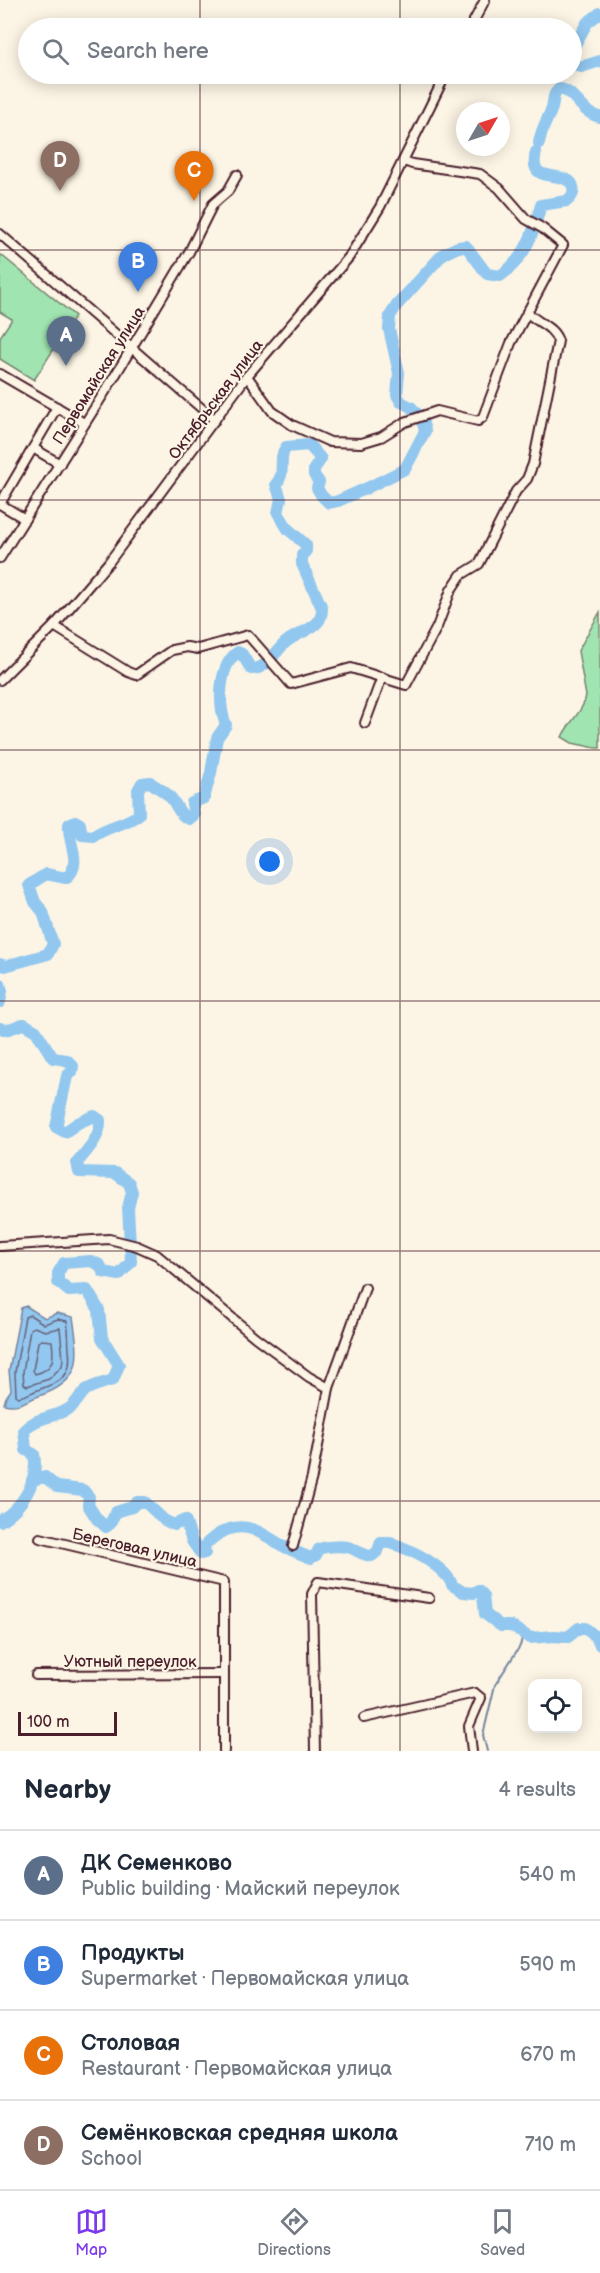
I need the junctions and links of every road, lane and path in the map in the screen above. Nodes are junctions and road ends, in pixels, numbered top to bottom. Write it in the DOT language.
graph roads {
  1 [pos="485,0"];
  2 [pos="475,18"];
  3 [pos="442,84"];
  4 [pos="404,160"];
  5 [pos="237,175"];
  6 [pos="0,234"];
  7 [pos="527,312"];
  8 [pos="131,348"];
  9 [pos="1,376"];
  10 [pos="247,376"];
  11 [pos="57,407"];
  12 [pos="215,420"];
  13 [pos="84,423"];
  14 [pos="33,448"];
  15 [pos="60,464"];
  16 [pos="0,504"];
  17 [pos="25,519"];
  18 [pos="0,557"];
  19 [pos="54,626"];
  20 [pos="382,677"];
  21 [pos="0,680"];
  22 [pos="365,723"];
  23 [pos="0,1246"];
  24 [pos="365,1288"];
  25 [pos="329,1388"];
  26 [pos="40,1538"];
  27 [pos="293,1546"];
  28 [pos="429,1598"];
  29 [pos="223,1674"];
  30 [pos="36,1675"];
  31 [pos="364,1718"];
  32 [pos="224,1751"];
  33 [pos="315,1751"];
  34 [pos="472,1751"];
  1 -- 2 [label="street"];
  3 -- 4 [label="street, Октябрьская улица"];
  4 -- 7 [label="street"];
  4 -- 10 [label="street, Октябрьская улица"];
  5 -- 8 [label="street, Первомайская улица"];
  6 -- 8 [label="street"];
  7 -- 10 [label="street"];
  7 -- 20 [label="street"];
  8 -- 12 [label="street"];
  8 -- 13 [label="street, Первомайская улица"];
  9 -- 11 [label="street"];
  10 -- 12 [label="street, Октябрьская улица"];
  11 -- 13 [label="street"];
  11 -- 14 [label="street"];
  12 -- 19 [label="street, Октябрьская улица"];
  13 -- 15 [label="street, Первомайская улица"];
  14 -- 15 [label="street"];
  14 -- 16 [label="street"];
  15 -- 17 [label="street, Первомайская улица"];
  16 -- 17 [label="street"];
  17 -- 18 [label="street, Первомайская улица"];
  19 -- 20 [label="street"];
  19 -- 21 [label="street, Октябрьская улица"];
  20 -- 22 [label="street"];
  23 -- 25 [label="street"];
  24 -- 25 [label="street"];
  25 -- 27 [label="street"];
  26 -- 29 [label="street, Береговая улица"];
  28 -- 33 [label="street"];
  29 -- 30 [label="street, Уютный переулок"];
  29 -- 32 [label="street"];
  31 -- 34 [label="street"];
}
